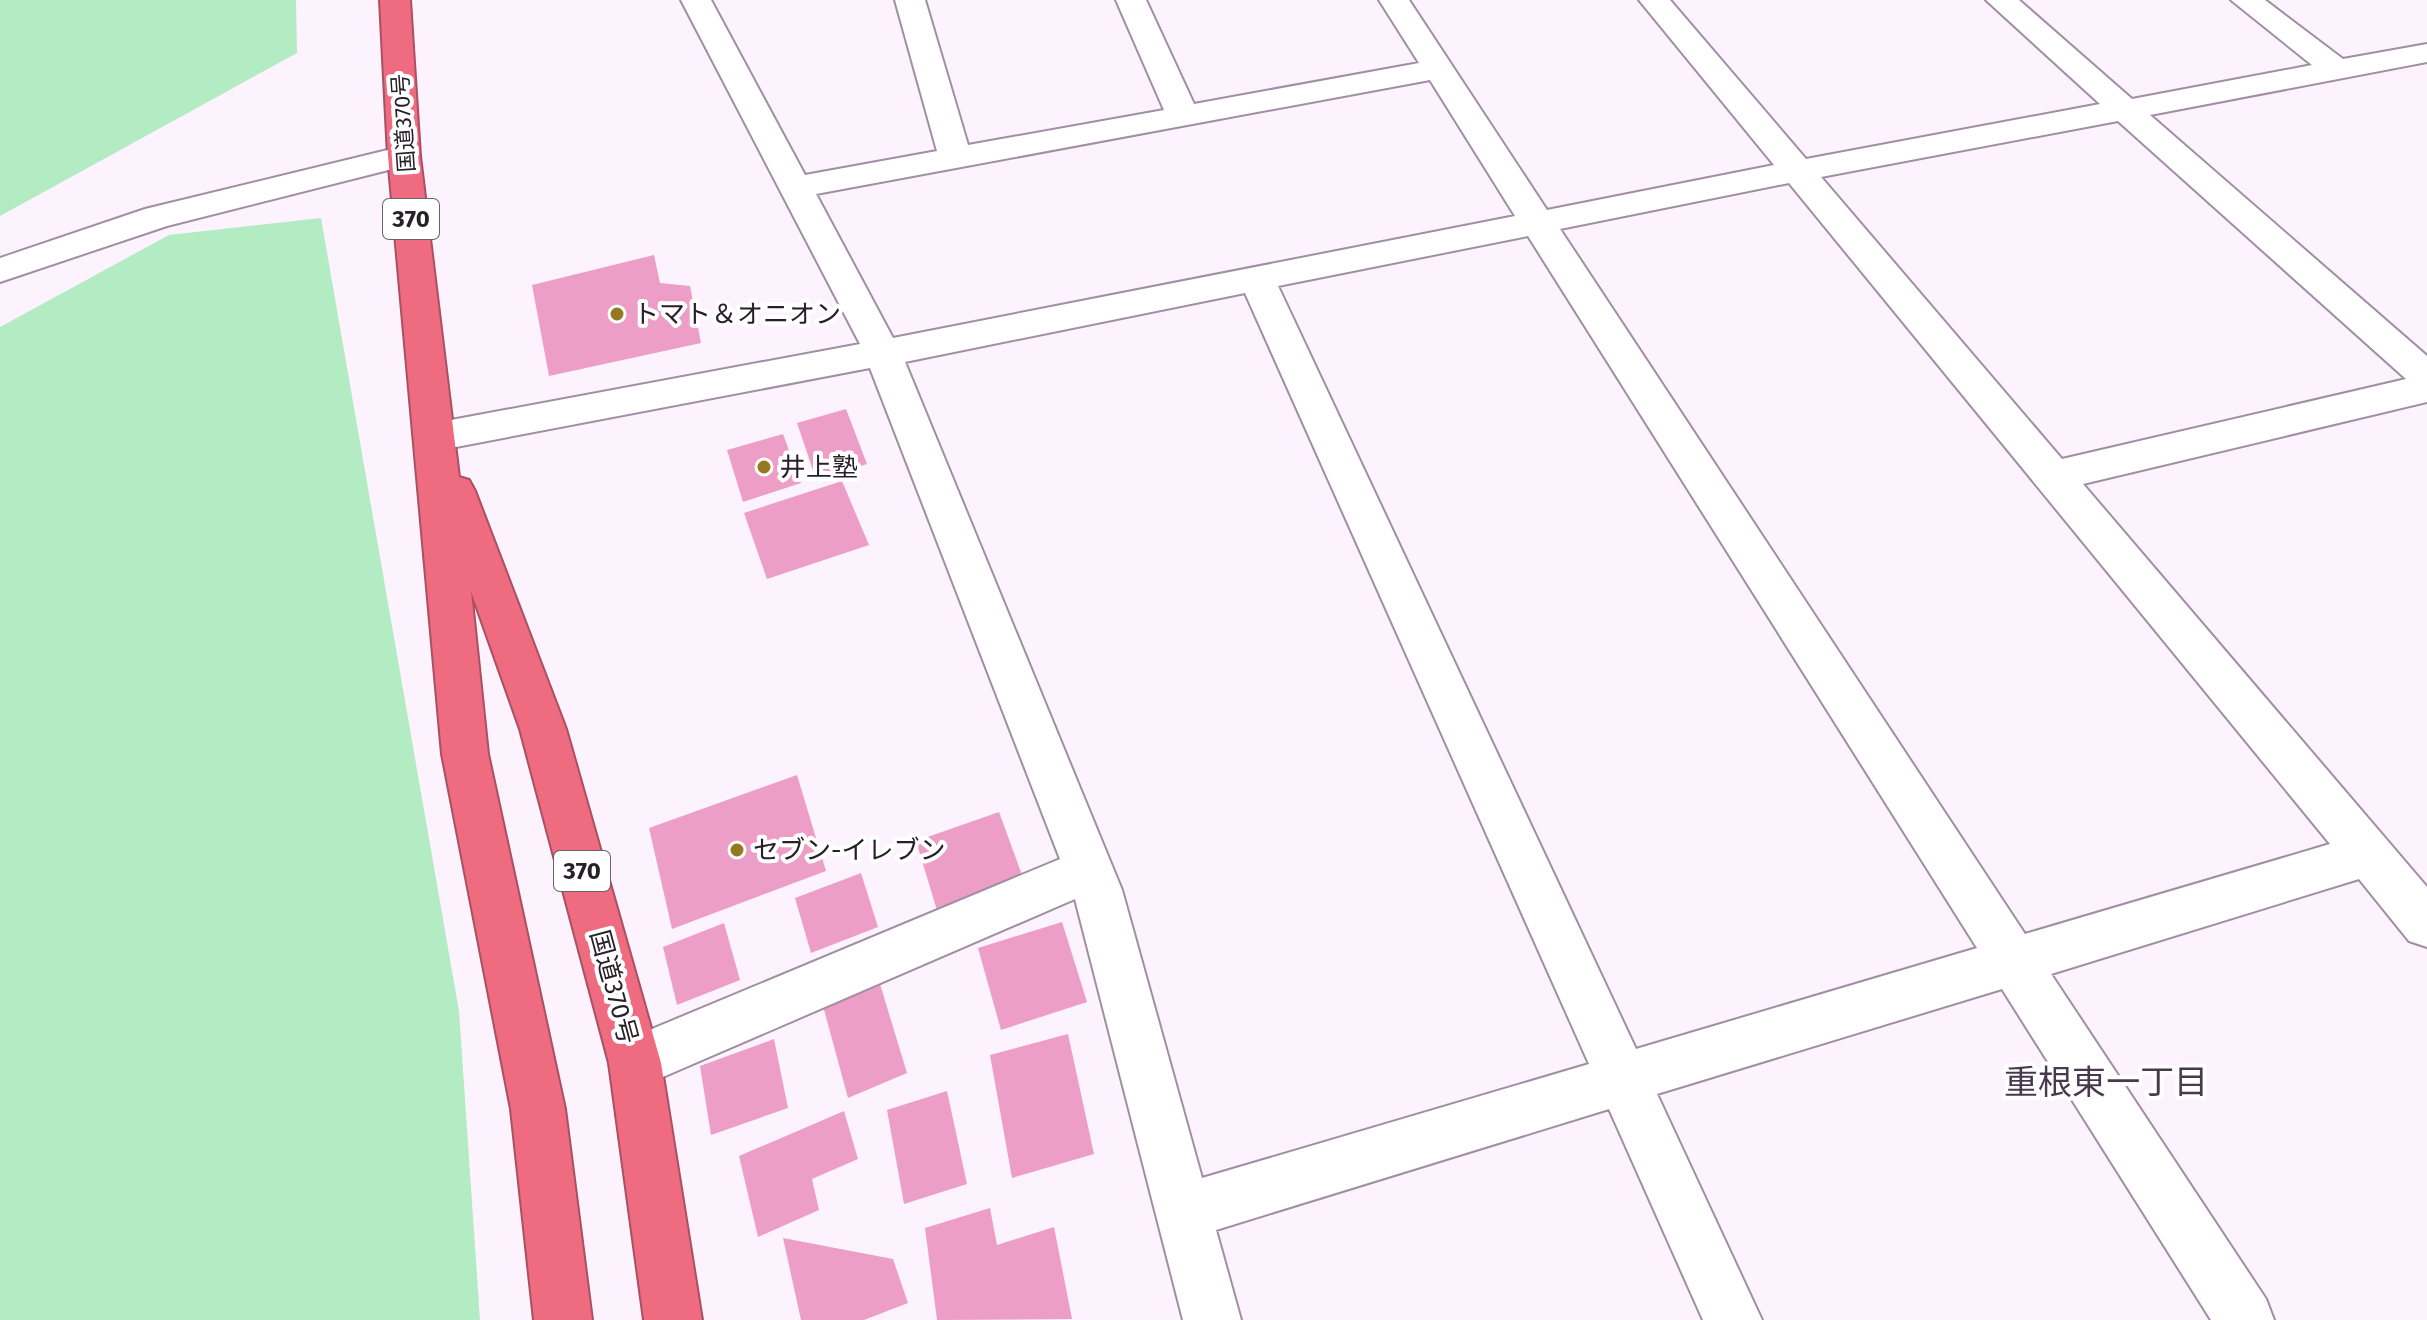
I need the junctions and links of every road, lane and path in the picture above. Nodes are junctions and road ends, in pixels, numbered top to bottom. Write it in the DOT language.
graph roads {
  1 [pos="395,0"];
  2 [pos="696,0"];
  3 [pos="910,0"];
  4 [pos="1131,0"];
  5 [pos="1394,0"];
  6 [pos="1654,0"];
  7 [pos="2001,0"];
  8 [pos="2246,0"];
  9 [pos="2427,53"];
  10 [pos="1439,69"];
  11 [pos="2337,70"];
  12 [pos="2126,110"];
  13 [pos="1183,116"];
  14 [pos="404,156"];
  15 [pos="955,157"];
  16 [pos="1797,171"];
  17 [pos="795,187"];
  18 [pos="1537,222"];
  19 [pos="0,270"];
  20 [pos="1256,278"];
  21 [pos="883,353"];
  22 [pos="2427,377"];
  23 [pos="2427,388"];
  24 [pos="435,437"];
  25 [pos="2055,476"];
  26 [pos="2369,854"];
  27 [pos="1088,870"];
  28 [pos="2427,924"];
  29 [pos="2014,961"];
  30 [pos="635,1063"];
  31 [pos="1623,1080"];
  32 [pos="1183,1212"];
  33 [pos="563,1320"];
  34 [pos="673,1320"];
  35 [pos="1212,1320"];
  36 [pos="1733,1320"];
  37 [pos="2245,1320"];
  1 -- 14 [label="highway, 国道370号 / 370"];
  2 -- 17 [label="street"];
  3 -- 15 [label="street"];
  4 -- 13 [label="street"];
  5 -- 10 [label="street"];
  6 -- 16 [label="street"];
  7 -- 12 [label="street"];
  8 -- 11 [label="street"];
  9 -- 11 [label="street"];
  10 -- 13 [label="street"];
  10 -- 18 [label="street"];
  11 -- 12 [label="street"];
  12 -- 16 [label="street"];
  12 -- 22 [label="street"];
  13 -- 15 [label="street"];
  14 -- 19 [label="street"];
  14 -- 24 [label="highway, 国道370号 / 370"];
  15 -- 17 [label="street"];
  16 -- 18 [label="street"];
  16 -- 25 [label="street"];
  17 -- 21 [label="street"];
  18 -- 20 [label="street"];
  18 -- 29 [label="street"];
  20 -- 21 [label="street"];
  20 -- 31 [label="street"];
  21 -- 24 [label="street"];
  21 -- 27 [label="street"];
  23 -- 25 [label="street"];
  24 -- 30 [label="highway, 国道370号 / 370"];
  24 -- 33 [label="highway, 国道370号 / 370"];
  25 -- 26 [label="street"];
  26 -- 28 [label="street"];
  26 -- 29 [label="street"];
  27 -- 30 [label="street"];
  27 -- 32 [label="street"];
  29 -- 31 [label="street"];
  29 -- 37 [label="street"];
  30 -- 34 [label="highway, 国道370号 / 370"];
  31 -- 32 [label="street"];
  31 -- 36 [label="street"];
  32 -- 35 [label="street"];
}
